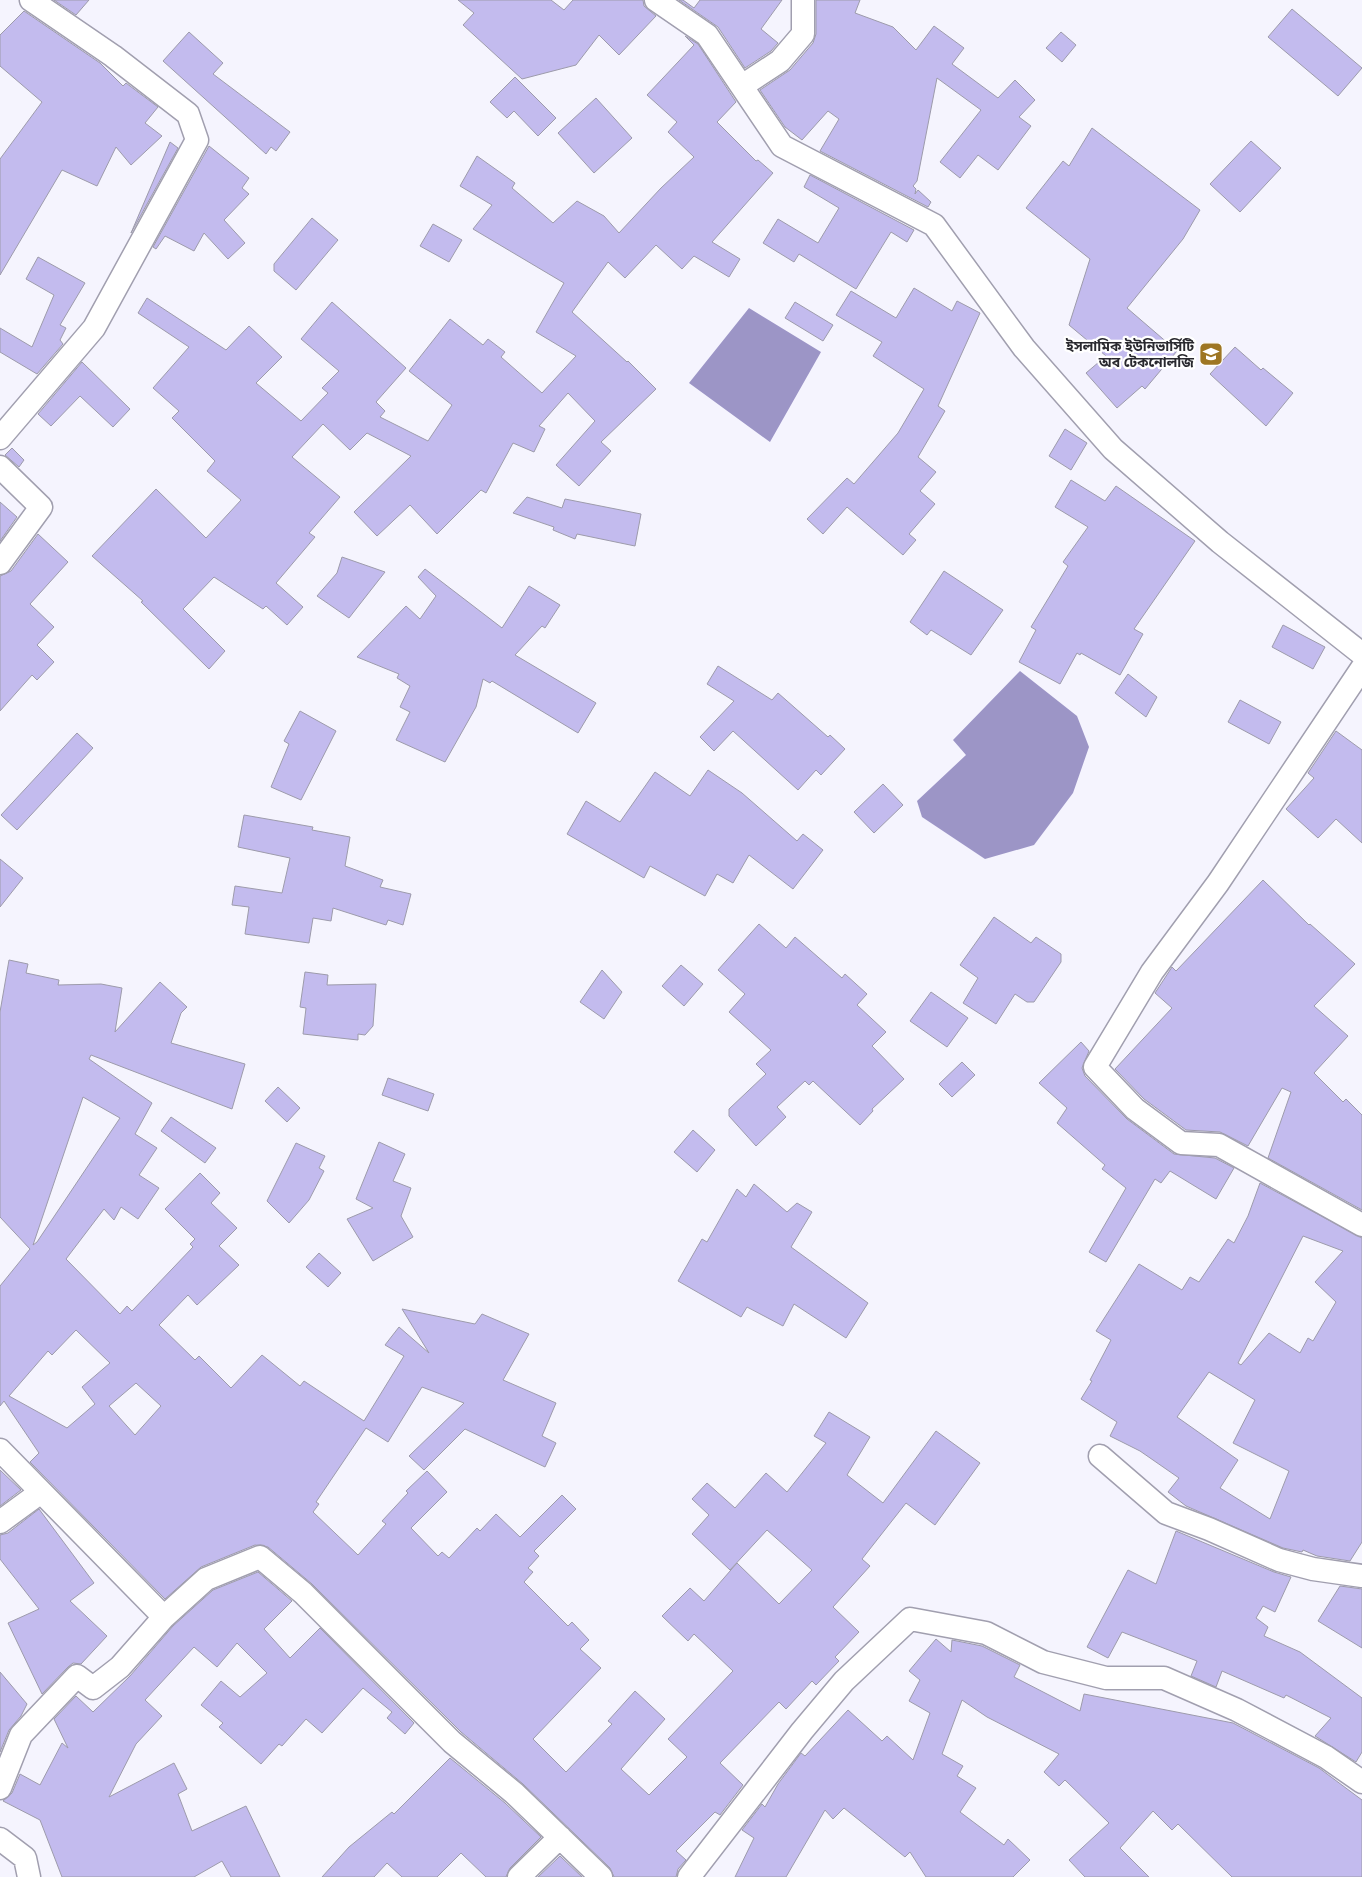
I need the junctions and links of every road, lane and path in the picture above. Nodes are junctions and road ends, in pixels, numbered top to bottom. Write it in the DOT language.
graph roads {
  1 [pos="31,0"];
  2 [pos="656,0"];
  3 [pos="803,0"];
  4 [pos="742,86"];
  5 [pos="0,438"];
  6 [pos="0,467"];
  7 [pos="0,563"];
  8 [pos="1362,654"];
  9 [pos="1362,668"];
  10 [pos="1362,1225"];
  11 [pos="0,1450"];
  12 [pos="1100,1456"];
  13 [pos="41,1492"];
  14 [pos="0,1522"];
  15 [pos="1362,1576"];
  16 [pos="164,1617"];
  17 [pos="1362,1782"];
  18 [pos="0,1788"];
  19 [pos="560,1837"];
  20 [pos="0,1839"];
  21 [pos="29,1877"];
  22 [pos="518,1877"];
  23 [pos="601,1877"];
  24 [pos="688,1877"];
  1 -- 5 [label="street"];
  2 -- 4 [label="street"];
  3 -- 4 [label="street"];
  4 -- 8 [label="street"];
  6 -- 7 [label="street"];
  9 -- 10 [label="street"];
  11 -- 13 [label="street"];
  12 -- 15 [label="street"];
  13 -- 14 [label="street"];
  13 -- 16 [label="street"];
  16 -- 18 [label="street"];
  16 -- 19 [label="street"];
  17 -- 24 [label="street"];
  19 -- 22 [label="street"];
  19 -- 23 [label="street"];
  20 -- 21 [label="street"];
}
